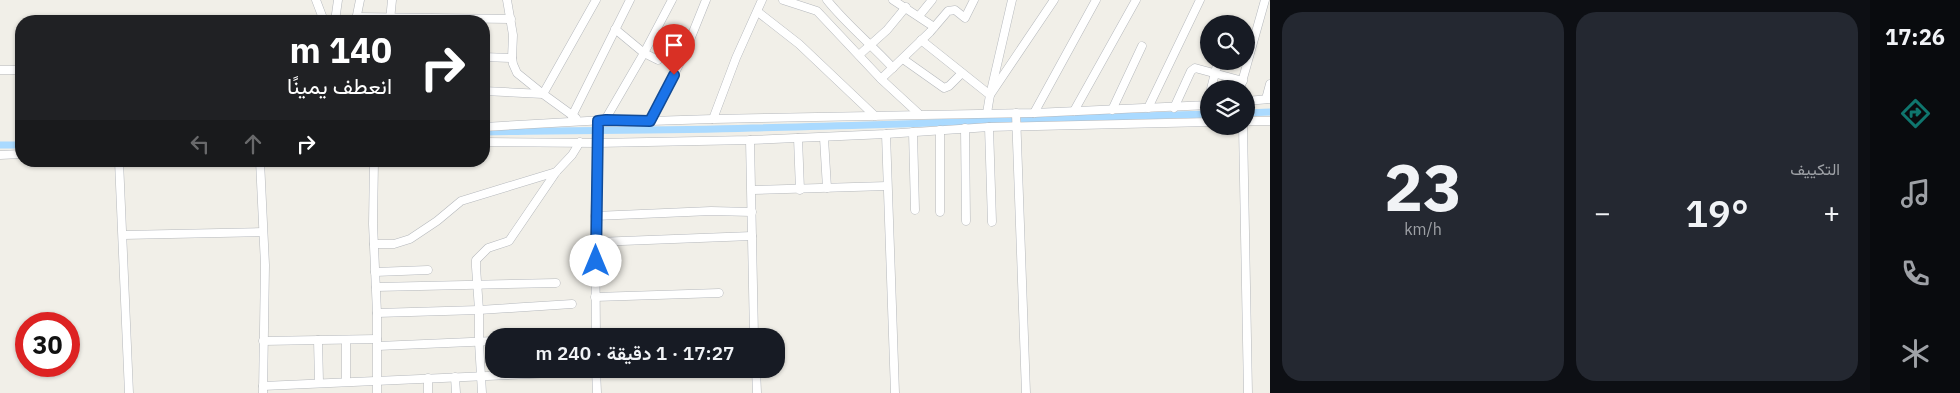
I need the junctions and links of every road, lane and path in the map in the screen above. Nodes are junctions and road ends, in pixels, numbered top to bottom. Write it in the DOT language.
graph roads {
  1 [pos="316,0"];
  2 [pos="338,0"];
  3 [pos="360,0"];
  4 [pos="392,0"];
  5 [pos="508,0"];
  6 [pos="596,0"];
  7 [pos="630,0"];
  8 [pos="672,0"];
  9 [pos="706,0"];
  10 [pos="762,0"];
  11 [pos="783,0"];
  12 [pos="827,0"];
  13 [pos="893,0"];
  14 [pos="932,0"];
  15 [pos="974,0"];
  16 [pos="1012,0"];
  17 [pos="1054,0"];
  18 [pos="1096,0"];
  19 [pos="1136,0"];
  20 [pos="1200,0"];
  21 [pos="1265,0"];
  22 [pos="906,7"];
  23 [pos="758,12"];
  24 [pos="322,15"];
  25 [pos="335,15"];
  26 [pos="357,15"];
  27 [pos="390,15"];
  28 [pos="919,16"];
  29 [pos="490,19"];
  30 [pos="511,19"];
  31 [pos="934,28"];
  32 [pos="615,29"];
  33 [pos="1255,32"];
  34 [pos="857,33"];
  35 [pos="921,40"];
  36 [pos="846,42"];
  37 [pos="871,44"];
  38 [pos="1142,46"];
  39 [pos="644,53"];
  40 [pos="859,55"];
  41 [pos="490,57"];
  42 [pos="512,58"];
  43 [pos="903,59"];
  44 [pos="658,60"];
  45 [pos="893,68"];
  46 [pos="0,70"];
  47 [pos="15,70"];
  48 [pos="962,72"];
  49 [pos="1215,72"];
  50 [pos="881,79"];
  51 [pos="1213,80"];
  52 [pos="1232,80"];
  53 [pos="1270,84"];
  54 [pos="490,90"];
  55 [pos="543,94"];
  56 [pos="990,95"];
  57 [pos="1268,99"];
  58 [pos="1255,100"];
  59 [pos="1200,104"];
  60 [pos="1148,108"];
  61 [pos="1174,108"];
  62 [pos="1112,110"];
  63 [pos="1074,111"];
  64 [pos="1016,113"];
  65 [pos="1034,113"];
  66 [pos="919,114"];
  67 [pos="987,114"];
  68 [pos="875,116"];
  69 [pos="713,118"];
  70 [pos="576,119"];
  71 [pos="650,121"];
  72 [pos="1255,121"];
  73 [pos="1270,121"];
  74 [pos="600,122"];
  75 [pos="1200,122"];
  76 [pos="490,126"];
  77 [pos="1016,126"];
  78 [pos="989,127"];
  79 [pos="965,128"];
  80 [pos="940,130"];
  81 [pos="913,132"];
  82 [pos="886,134"];
  83 [pos="1243,135"];
  84 [pos="798,138"];
  85 [pos="824,138"];
  86 [pos="597,139"];
  87 [pos="750,140"];
  88 [pos="490,142"];
  89 [pos="580,142"];
  90 [pos="15,154"];
  91 [pos="0,155"];
  92 [pos="119,167"];
  93 [pos="260,167"];
  94 [pos="374,167"];
  95 [pos="556,172"];
  96 [pos="887,186"];
  97 [pos="827,188"];
  98 [pos="752,190"];
  99 [pos="800,190"];
  100 [pos="915,210"];
  101 [pos="752,212"];
  102 [pos="940,212"];
  103 [pos="595,216"];
  104 [pos="966,221"];
  105 [pos="992,222"];
  106 [pos="263,232"];
  107 [pos="123,235"];
  108 [pos="752,236"];
  109 [pos="596,242"];
  110 [pos="374,244"];
  111 [pos="428,270"];
  112 [pos="375,272"];
  113 [pos="556,283"];
  114 [pos="476,284"];
  115 [pos="376,288"];
  116 [pos="719,293"];
  117 [pos="595,297"];
  118 [pos="572,304"];
  119 [pos="479,310"];
  120 [pos="377,313"];
  121 [pos="596,328"];
  122 [pos="754,328"];
  123 [pos="318,340"];
  124 [pos="346,340"];
  125 [pos="262,341"];
  126 [pos="479,342"];
  127 [pos="485,342"];
  128 [pos="378,343"];
  129 [pos="485,376"];
  130 [pos="455,377"];
  131 [pos="481,377"];
  132 [pos="428,378"];
  133 [pos="596,378"];
  134 [pos="756,378"];
  135 [pos="377,380"];
  136 [pos="346,381"];
  137 [pos="319,382"];
  138 [pos="263,389"];
  139 [pos="129,393"];
  140 [pos="377,393"];
  141 [pos="428,393"];
  142 [pos="456,393"];
  143 [pos="482,393"];
  144 [pos="597,393"];
  145 [pos="757,393"];
  146 [pos="894,393"];
  147 [pos="1026,393"];
  148 [pos="1248,393"];
  1 -- 24 [label="street"];
  2 -- 25 [label="street"];
  3 -- 26 [label="street"];
  4 -- 27 [label="street"];
  5 -- 30 [label="street"];
  6 -- 55 [label="street"];
  7 -- 32 [label="street"];
  8 -- 39 [label="street"];
  9 -- 71 [label="street"];
  10 -- 23 [label="street"];
  11 -- 36 [label="street"];
  12 -- 34 [label="street"];
  13 -- 22 [label="street"];
  14 -- 28 [label="street"];
  15 -- 31 [label="street"];
  16 -- 56 [label="street"];
  17 -- 56 [label="street"];
  18 -- 65 [label="street"];
  19 -- 63 [label="street"];
  20 -- 60 [label="street"];
  21 -- 33 [label="street"];
  22 -- 28 [label="street"];
  22 -- 37 [label="street"];
  23 -- 68 [label="street"];
  23 -- 69 [label="street"];
  28 -- 31 [label="street"];
  29 -- 30 [label="street"];
  30 -- 42 [label="street"];
  31 -- 35 [label="street"];
  32 -- 39 [label="street"];
  32 -- 70 [label="street"];
  34 -- 36 [label="street"];
  34 -- 37 [label="street"];
  35 -- 43 [label="street"];
  35 -- 48 [label="street"];
  36 -- 40 [label="street"];
  37 -- 40 [label="street"];
  37 -- 45 [label="street"];
  38 -- 62 [label="street"];
  39 -- 44 [label="street"];
  39 -- 74 [label="street"];
  40 -- 50 [label="street"];
  41 -- 42 [label="street"];
  42 -- 55 [label="street"];
  43 -- 45 [label="street"];
  43 -- 48 [label="street"];
  45 -- 50 [label="street"];
  46 -- 47 [label="street"];
  48 -- 56 [label="street"];
  49 -- 51 [label="street"];
  49 -- 52 [label="street"];
  49 -- 61 [label="street"];
  50 -- 66 [label="street"];
  53 -- 57 [label="street"];
  54 -- 55 [label="street"];
  55 -- 70 [label="street"];
  56 -- 67 [label="street"];
  57 -- 58 [label="street"];
  59 -- 61 [label="street"];
  60 -- 61 [label="street"];
  60 -- 62 [label="street"];
  62 -- 63 [label="street"];
  63 -- 65 [label="street"];
  64 -- 65 [label="street"];
  64 -- 67 [label="street"];
  64 -- 77 [label="street"];
  66 -- 67 [label="street"];
  66 -- 68 [label="street"];
  68 -- 69 [label="street"];
  69 -- 71 [label="street"];
  70 -- 74 [label="street"];
  70 -- 76 [label="street"];
  71 -- 74 [label="street"];
  72 -- 73 [label="street"];
  74 -- 86 [label="street"];
  75 -- 77 [label="street"];
  77 -- 78 [label="street"];
  77 -- 147 [label="street"];
  78 -- 79 [label="street"];
  78 -- 105 [label="street"];
  79 -- 80 [label="street"];
  79 -- 104 [label="street"];
  80 -- 81 [label="street"];
  80 -- 102 [label="street"];
  81 -- 82 [label="street"];
  81 -- 100 [label="street"];
  82 -- 85 [label="street"];
  82 -- 96 [label="street"];
  83 -- 148 [label="street"];
  84 -- 85 [label="street"];
  84 -- 87 [label="street"];
  84 -- 99 [label="street"];
  85 -- 97 [label="street"];
  86 -- 87 [label="street"];
  86 -- 89 [label="street"];
  86 -- 103 [label="street"];
  87 -- 98 [label="street"];
  88 -- 89 [label="street"];
  89 -- 95 [label="street"];
  90 -- 91 [label="street"];
  92 -- 107 [label="street"];
  93 -- 106 [label="street"];
  94 -- 110 [label="street"];
  95 -- 110 [label="street"];
  95 -- 114 [label="street"];
  96 -- 97 [label="street"];
  96 -- 146 [label="street"];
  97 -- 99 [label="street"];
  98 -- 99 [label="street"];
  98 -- 101 [label="street"];
  101 -- 103 [label="street"];
  101 -- 108 [label="street"];
  103 -- 109 [label="street"];
  106 -- 107 [label="street"];
  106 -- 125 [label="street"];
  107 -- 139 [label="street"];
  108 -- 109 [label="street"];
  108 -- 122 [label="street"];
  109 -- 117 [label="street"];
  110 -- 112 [label="street"];
  111 -- 112 [label="street"];
  112 -- 115 [label="street"];
  113 -- 114 [label="street"];
  114 -- 115 [label="street"];
  114 -- 119 [label="street"];
  115 -- 120 [label="street"];
  116 -- 117 [label="street"];
  117 -- 121 [label="street"];
  118 -- 119 [label="street"];
  119 -- 120 [label="street"];
  119 -- 126 [label="street"];
  120 -- 128 [label="street"];
  123 -- 124 [label="street"];
  123 -- 125 [label="street"];
  123 -- 137 [label="street"];
  124 -- 128 [label="street"];
  124 -- 136 [label="street"];
  125 -- 138 [label="street"];
  126 -- 127 [label="street"];
  126 -- 128 [label="street"];
  126 -- 131 [label="street"];
  128 -- 135 [label="street"];
  129 -- 131 [label="street"];
  130 -- 131 [label="street"];
  130 -- 132 [label="street"];
  130 -- 142 [label="street"];
  131 -- 143 [label="street"];
  132 -- 135 [label="street"];
  132 -- 141 [label="street"];
  133 -- 144 [label="street"];
  134 -- 145 [label="street"];
  135 -- 136 [label="street"];
  135 -- 140 [label="street"];
  136 -- 137 [label="street"];
  137 -- 138 [label="street"];
}
